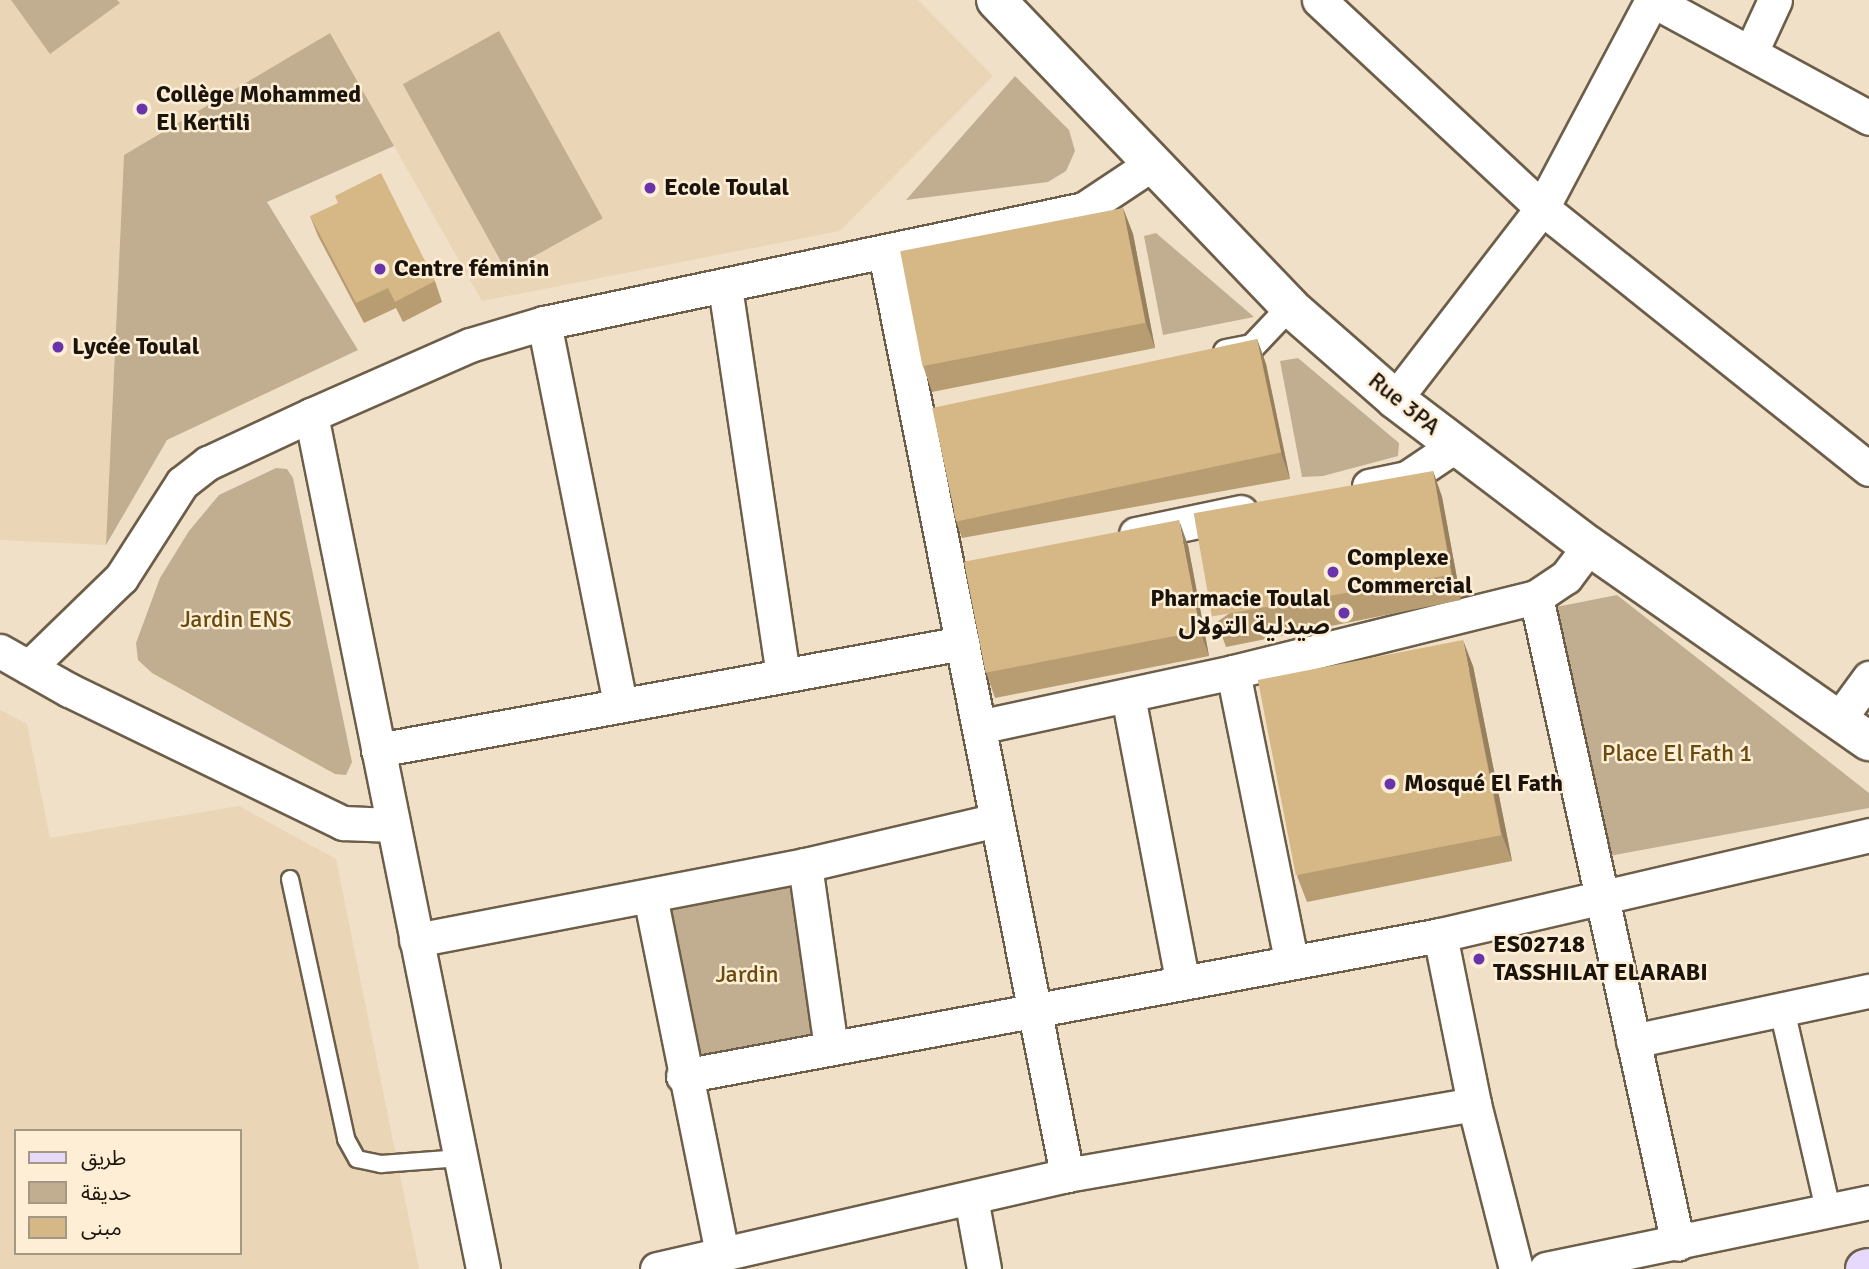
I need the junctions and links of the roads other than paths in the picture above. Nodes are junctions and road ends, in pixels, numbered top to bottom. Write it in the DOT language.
graph roads {
  1 [pos="996,0"];
  2 [pos="1319,0"];
  3 [pos="1652,0"];
  4 [pos="1775,0"];
  5 [pos="1751,52"];
  6 [pos="1869,118"];
  7 [pos="1150,165"];
  8 [pos="1542,208"];
  9 [pos="885,253"];
  10 [pos="725,287"];
  11 [pos="1290,307"];
  12 [pos="544,323"];
  13 [pos="1199,358"];
  14 [pos="1395,399"];
  15 [pos="311,415"];
  16 [pos="1456,445"];
  17 [pos="1869,469"];
  18 [pos="1339,492"];
  19 [pos="1272,506"];
  20 [pos="1110,539"];
  21 [pos="1589,546"];
  22 [pos="1536,597"];
  23 [pos="962,643"];
  24 [pos="0,651"];
  25 [pos="29,667"];
  26 [pos="1233,672"];
  27 [pos="783,675"];
  28 [pos="1869,678"];
  29 [pos="1128,696"];
  30 [pos="620,705"];
  31 [pos="1839,719"];
  32 [pos="979,727"];
  33 [pos="1869,741"];
  34 [pos="378,750"];
  35 [pos="997,820"];
  36 [pos="393,825"];
  37 [pos="1869,835"];
  38 [pos="805,865"];
  39 [pos="290,879"];
  40 [pos="650,896"];
  41 [pos="1602,896"];
  42 [pos="1440,935"];
  43 [pos="416,940"];
  44 [pos="1290,960"];
  45 [pos="1183,983"];
  46 [pos="1869,991"];
  47 [pos="1782,1010"];
  48 [pos="1035,1013"];
  49 [pos="1633,1041"];
  50 [pos="831,1048"];
  51 [pos="683,1076"];
  52 [pos="1474,1104"];
  53 [pos="461,1158"];
  54 [pos="1067,1175"];
  55 [pos="971,1198"];
  56 [pos="1869,1202"];
  57 [pos="1828,1210"];
  58 [pos="1678,1244"];
  59 [pos="722,1254"];
  60 [pos="483,1269"];
  61 [pos="657,1269"];
  62 [pos="984,1269"];
  63 [pos="1516,1269"];
  64 [pos="1546,1269"];
  1 -- 7 [label="street, Rue 3PA"];
  2 -- 8 [label="street"];
  3 -- 5 [label="street"];
  3 -- 8 [label="street"];
  4 -- 5 [label="street"];
  5 -- 6 [label="street"];
  7 -- 9 [label="street"];
  7 -- 11 [label="street, Rue 3PA"];
  8 -- 14 [label="street"];
  8 -- 17 [label="street"];
  9 -- 10 [label="street"];
  9 -- 23 [label="street"];
  10 -- 12 [label="street"];
  10 -- 27 [label="street"];
  11 -- 13 [label="street"];
  11 -- 14 [label="street, Rue 3PA"];
  12 -- 15 [label="street"];
  12 -- 30 [label="street"];
  14 -- 16 [label="street, Rue 3PA"];
  15 -- 25 [label="street"];
  15 -- 34 [label="street"];
  16 -- 18 [label="street"];
  16 -- 21 [label="street, Rue 3PA"];
  19 -- 20 [label="street"];
  21 -- 22 [label="street"];
  21 -- 31 [label="street, Rue 3PA"];
  22 -- 26 [label="street"];
  22 -- 41 [label="street"];
  23 -- 27 [label="street"];
  23 -- 32 [label="street"];
  24 -- 25 [label="street"];
  25 -- 36 [label="street"];
  26 -- 29 [label="street"];
  26 -- 44 [label="street"];
  27 -- 30 [label="street"];
  28 -- 31 [label="street"];
  29 -- 32 [label="street"];
  29 -- 45 [label="street"];
  30 -- 34 [label="street"];
  31 -- 33 [label="street, Rue 3PA"];
  32 -- 35 [label="street"];
  34 -- 36 [label="street"];
  35 -- 38 [label="street"];
  35 -- 48 [label="street"];
  36 -- 43 [label="street"];
  37 -- 41 [label="street"];
  38 -- 40 [label="street"];
  38 -- 50 [label="street"];
  39 -- 53 [label="lane"];
  40 -- 43 [label="street"];
  40 -- 51 [label="street"];
  41 -- 42 [label="street"];
  41 -- 49 [label="street"];
  42 -- 44 [label="street"];
  42 -- 52 [label="street"];
  43 -- 53 [label="street"];
  44 -- 45 [label="street"];
  45 -- 48 [label="street"];
  46 -- 47 [label="street"];
  47 -- 49 [label="street"];
  47 -- 57 [label="street"];
  48 -- 50 [label="street"];
  48 -- 54 [label="street"];
  49 -- 58 [label="street"];
  50 -- 51 [label="street"];
  51 -- 59 [label="street"];
  52 -- 54 [label="street"];
  52 -- 63 [label="street"];
  53 -- 60 [label="street"];
  54 -- 55 [label="street"];
  55 -- 59 [label="street"];
  55 -- 62 [label="street"];
  56 -- 57 [label="street"];
  57 -- 58 [label="street"];
  58 -- 64 [label="street"];
  59 -- 61 [label="street"];
}
